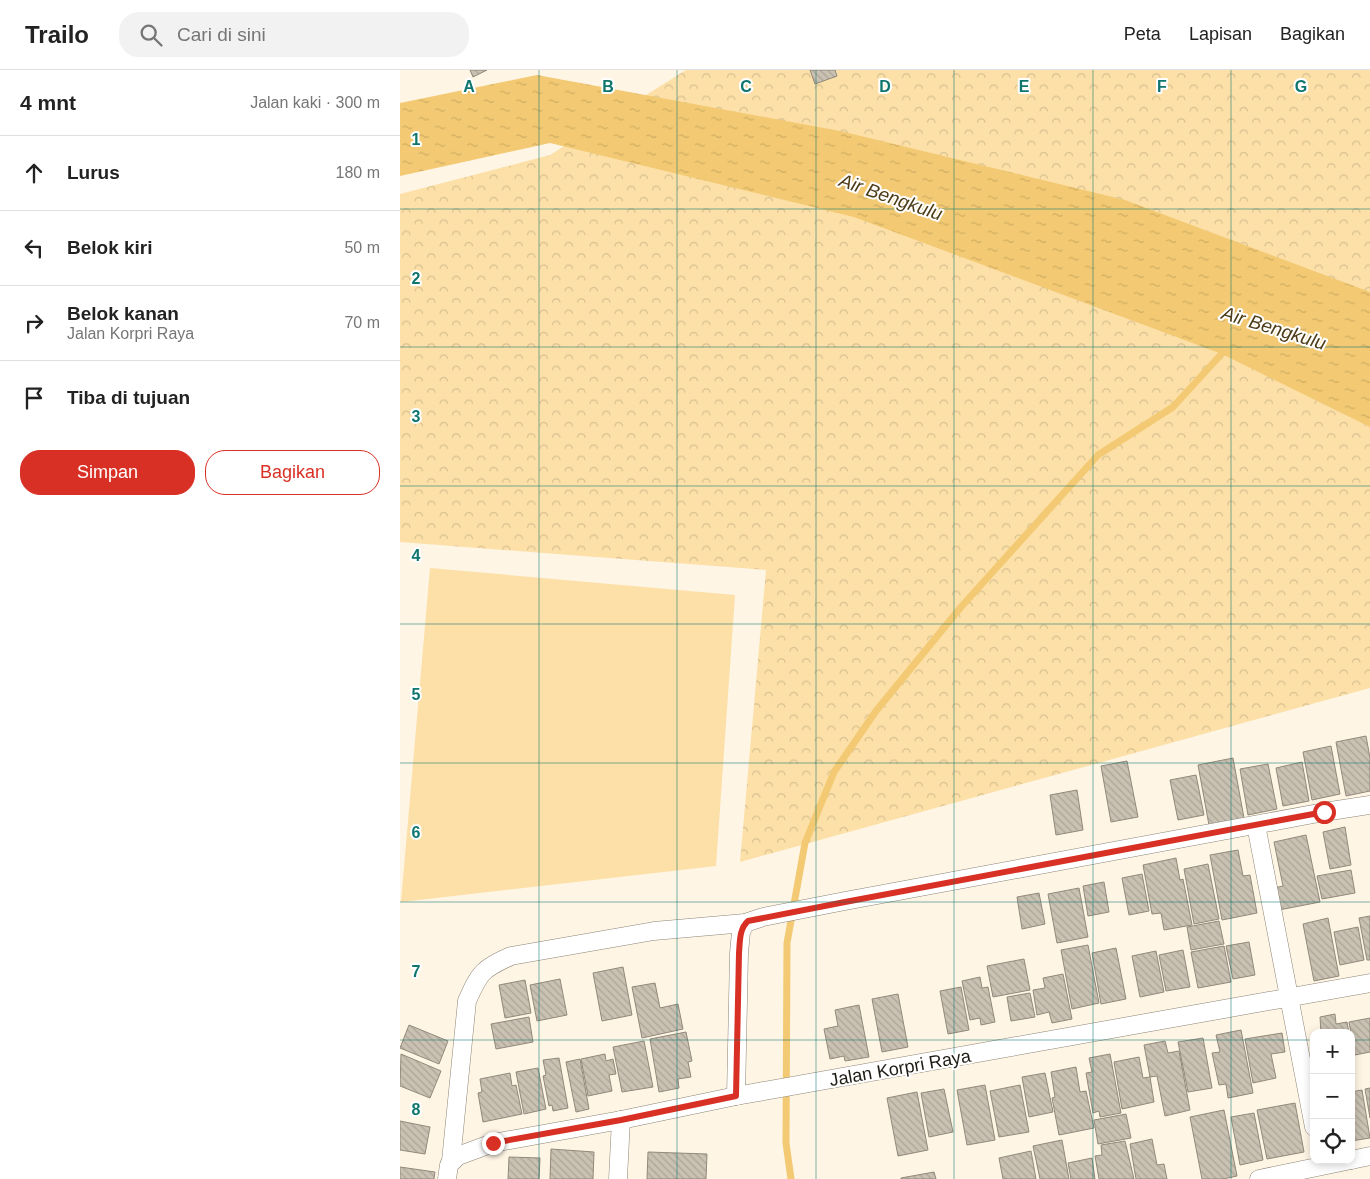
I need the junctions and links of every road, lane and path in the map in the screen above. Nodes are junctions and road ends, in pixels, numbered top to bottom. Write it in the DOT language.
graph roads {
  1 [pos="1370,805"];
  2 [pos="1256,825"];
  3 [pos="746,923"];
  4 [pos="1370,983"];
  5 [pos="1289,997"];
  6 [pos="736,1096"];
  7 [pos="1313,1119"];
  8 [pos="621,1120"];
  9 [pos="1370,1156"];
  10 [pos="1355,1159"];
  11 [pos="451,1161"];
  12 [pos="1337,1164"];
  13 [pos="1320,1169"];
  14 [pos="447,1179"];
  15 [pos="618,1179"];
  16 [pos="1259,1179"];
  1 -- 2 [label="street"];
  2 -- 3 [label="street"];
  2 -- 5 [label="street"];
  3 -- 6 [label="street"];
  3 -- 11 [label="street"];
  4 -- 5 [label="street, Jalan Korpri Raya"];
  5 -- 6 [label="street, Jalan Korpri Raya"];
  5 -- 7 [label="street"];
  6 -- 8 [label="street, Jalan Korpri Raya"];
  8 -- 11 [label="street, Jalan Korpri Raya"];
  8 -- 15 [label="street"];
  9 -- 10 [label="street"];
  11 -- 14 [label="street"];
  12 -- 13 [label="street"];
  13 -- 16 [label="street"];
}
